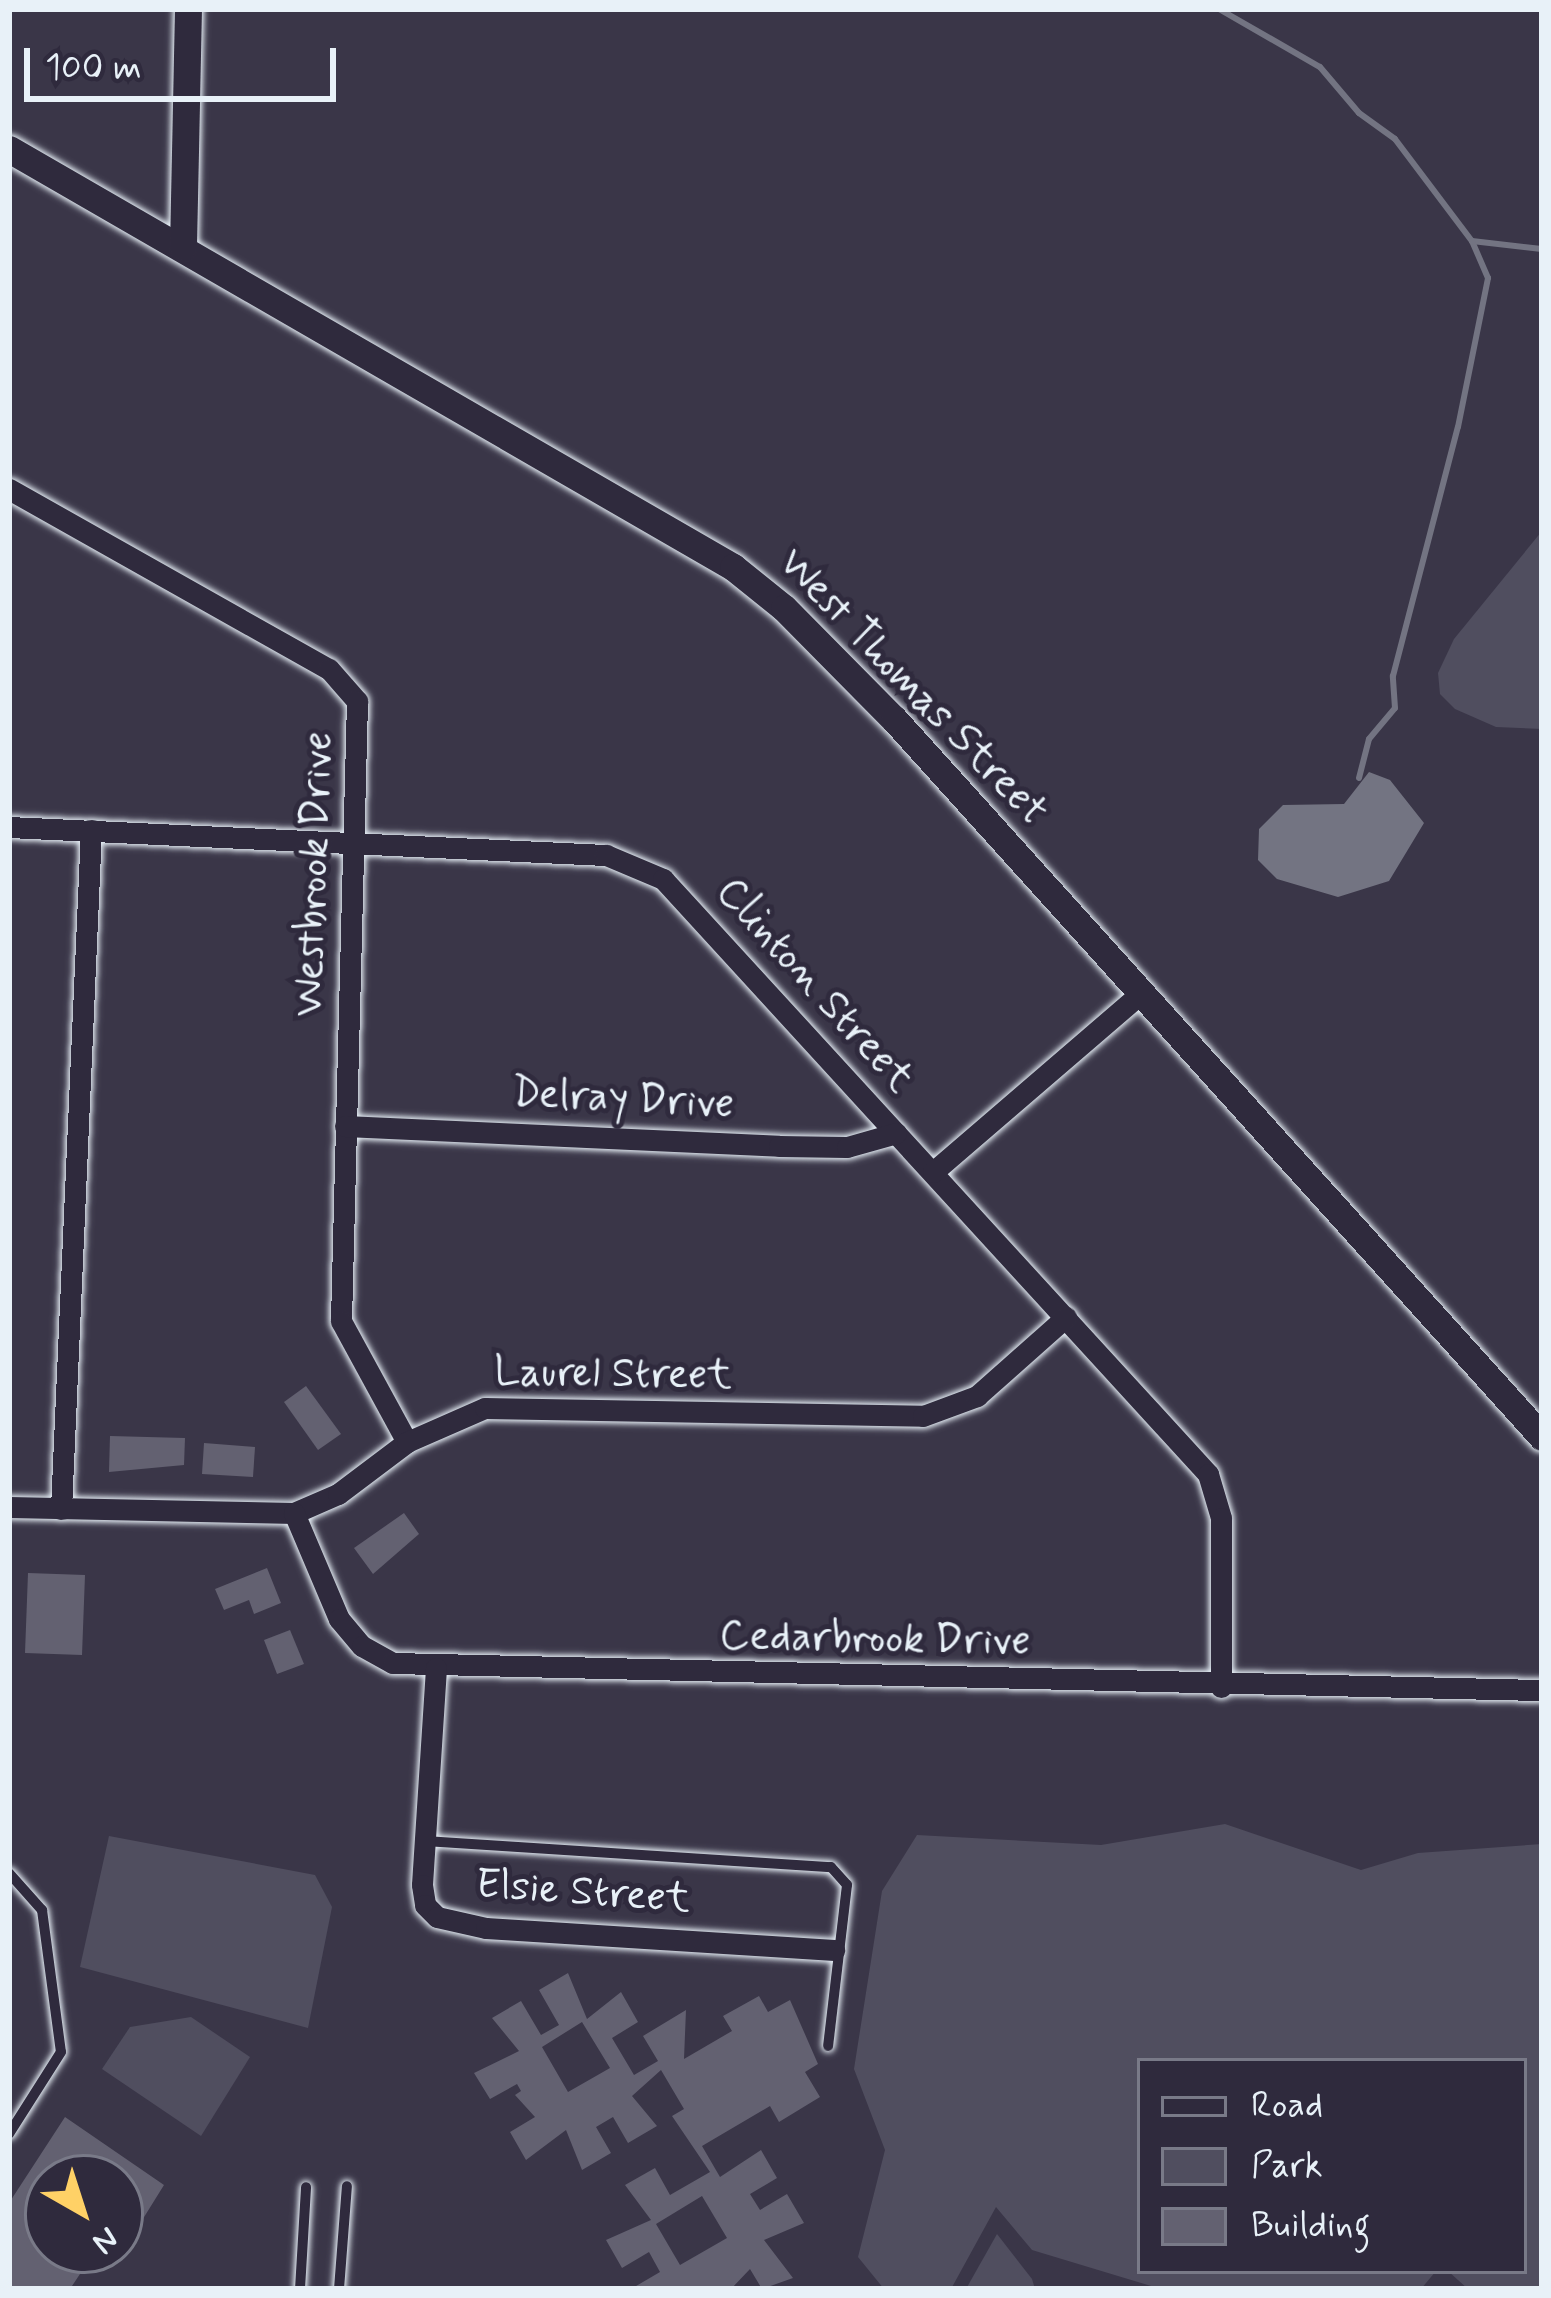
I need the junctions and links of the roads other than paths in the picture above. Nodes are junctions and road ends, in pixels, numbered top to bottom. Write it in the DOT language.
graph roads {
  1 [pos="188,9"];
  2 [pos="9,149"];
  3 [pos="182,247"];
  4 [pos="9,489"];
  5 [pos="9,827"];
  6 [pos="91,830"];
  7 [pos="358,842"];
  8 [pos="1142,992"];
  9 [pos="345,1126"];
  10 [pos="896,1133"];
  11 [pos="933,1172"];
  12 [pos="1066,1317"];
  13 [pos="1542,1437"];
  14 [pos="407,1442"];
  15 [pos="9,1507"];
  16 [pos="61,1509"];
  17 [pos="294,1513"];
  18 [pos="436,1669"];
  19 [pos="1221,1688"];
  20 [pos="1542,1690"];
  21 [pos="425,1841"];
  22 [pos="9,1873"];
  23 [pos="834,1950"];
  24 [pos="828,2046"];
  25 [pos="9,2134"];
  26 [pos="347,2186"];
  27 [pos="306,2187"];
  28 [pos="299,2289"];
  29 [pos="339,2289"];
  1 -- 3 [label="street"];
  2 -- 3 [label="street, West Thomas Street"];
  3 -- 8 [label="street, West Thomas Street"];
  4 -- 7 [label="street, Westbrook Drive"];
  5 -- 6 [label="street, Clinton Street"];
  6 -- 7 [label="street, Clinton Street"];
  6 -- 16 [label="street"];
  7 -- 9 [label="street, Westbrook Drive"];
  7 -- 10 [label="street, Clinton Street"];
  8 -- 11 [label="street"];
  8 -- 13 [label="street, West Thomas Street"];
  9 -- 10 [label="street, Delray Drive"];
  9 -- 14 [label="street, Westbrook Drive"];
  10 -- 11 [label="street, Clinton Street"];
  11 -- 12 [label="street, Clinton Street"];
  12 -- 14 [label="street, Laurel Street"];
  12 -- 19 [label="street, Clinton Street"];
  14 -- 17 [label="street, Laurel Street"];
  15 -- 16 [label="street, Laurel Street"];
  16 -- 17 [label="street, Laurel Street"];
  17 -- 18 [label="street, Cedarbrook Drive"];
  18 -- 19 [label="street, Cedarbrook Drive"];
  18 -- 21 [label="street, Elsie Street"];
  19 -- 20 [label="street, Cedarbrook Drive"];
  21 -- 23 [label="street, Elsie Street"];
  21 -- 23 [label="lane"];
  22 -- 25 [label="lane"];
  23 -- 24 [label="lane"];
  26 -- 29 [label="lane"];
  27 -- 28 [label="lane"];
}
